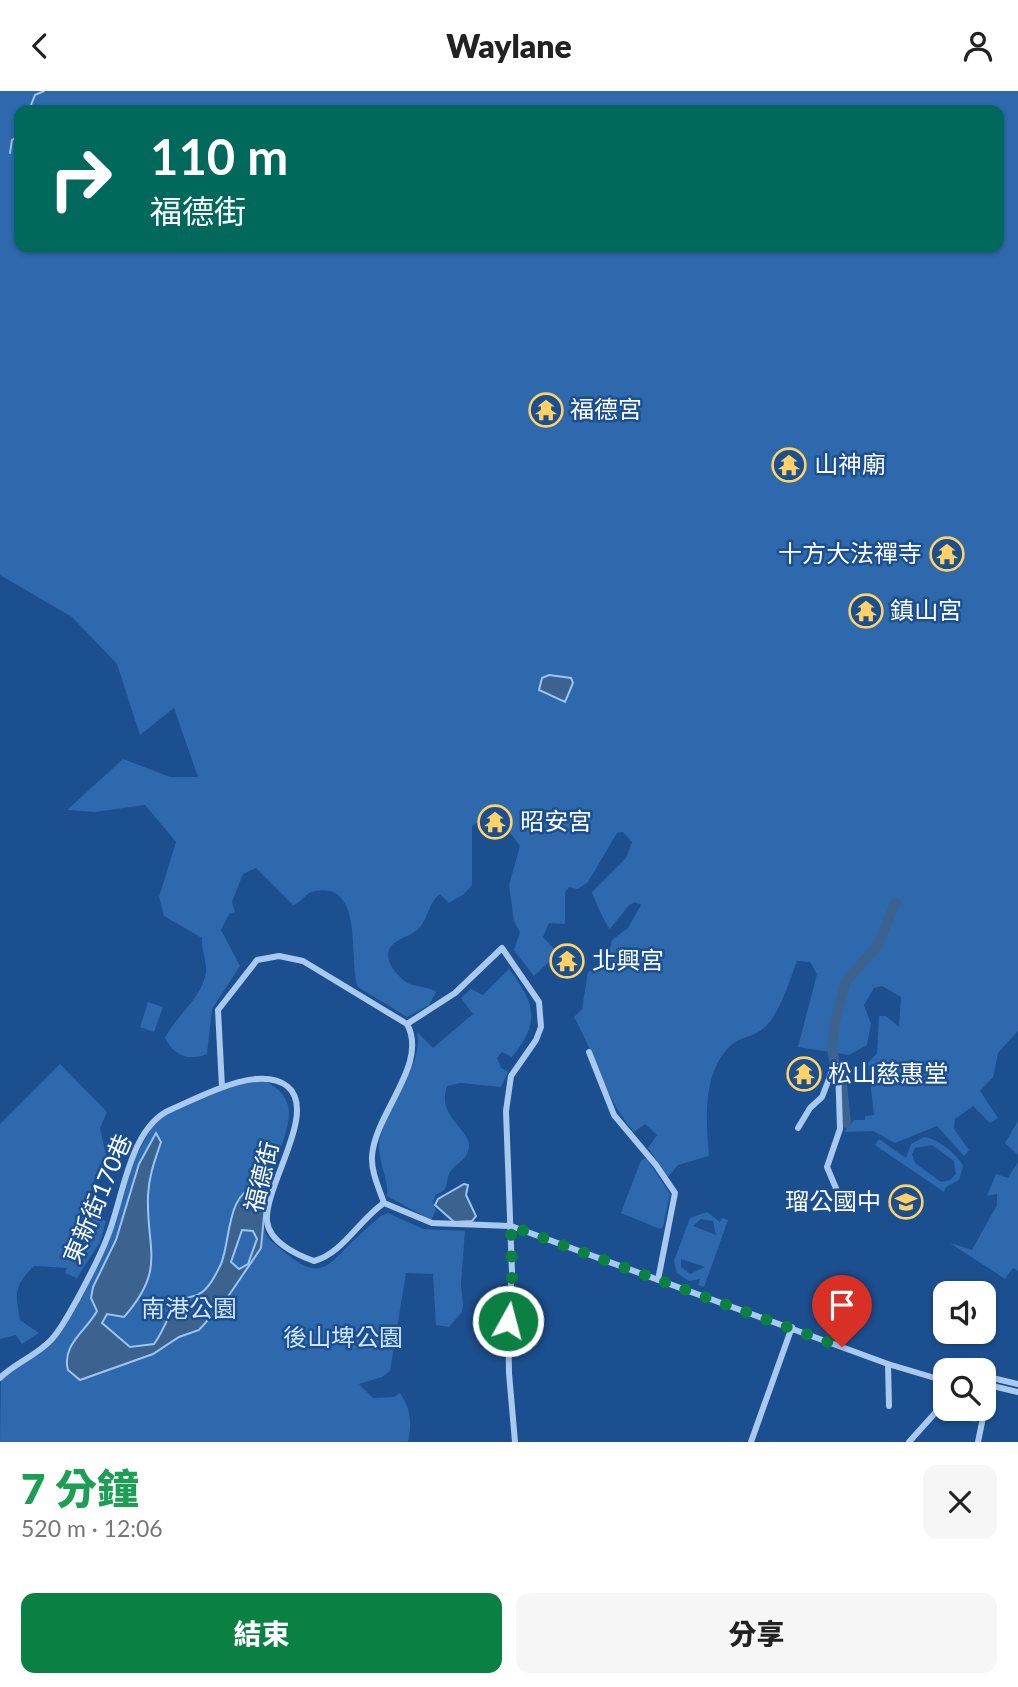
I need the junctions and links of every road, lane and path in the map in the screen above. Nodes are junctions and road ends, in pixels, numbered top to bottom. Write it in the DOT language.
graph roads {
  1 [pos="407,1024"];
  2 [pos="589,1052"];
  3 [pos="222,1087"];
  4 [pos="798,1128"];
  5 [pos="838,1193"];
  6 [pos="384,1203"];
  7 [pos="511,1226"];
  8 [pos="657,1280"];
  9 [pos="792,1327"];
  10 [pos="888,1364"];
  11 [pos="933,1377"];
  12 [pos="0,1378"];
  13 [pos="996,1383"];
  14 [pos="1018,1384"];
  15 [pos="996,1385"];
  16 [pos="1018,1392"];
  17 [pos="889,1406"];
  18 [pos="933,1415"];
  19 [pos="982,1421"];
  20 [pos="515,1442"];
  21 [pos="751,1442"];
  22 [pos="909,1442"];
  23 [pos="978,1442"];
  1 -- 3 [label="street"];
  1 -- 6 [label="street"];
  1 -- 7 [label="street"];
  2 -- 8 [label="street"];
  3 -- 6 [label="street, 福德街"];
  3 -- 12 [label="street, 東新街170巷"];
  4 -- 5 [label="street"];
  6 -- 7 [label="street"];
  7 -- 8 [label="street"];
  7 -- 20 [label="street"];
  8 -- 9 [label="street"];
  9 -- 10 [label="street"];
  9 -- 21 [label="street"];
  10 -- 11 [label="street"];
  10 -- 17 [label="street"];
  13 -- 14 [label="street"];
  15 -- 16 [label="street"];
  18 -- 22 [label="street"];
  19 -- 23 [label="street"];
}
